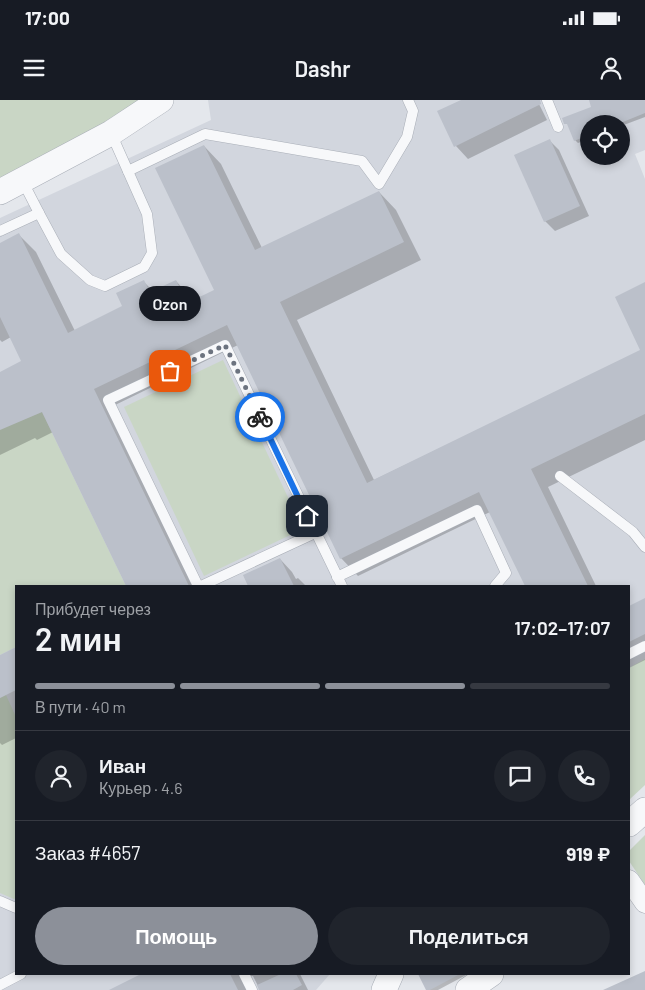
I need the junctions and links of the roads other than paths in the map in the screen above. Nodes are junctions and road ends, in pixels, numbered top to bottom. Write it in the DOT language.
graph roads {
  1 [pos="161,100"];
  2 [pos="408,100"];
  3 [pos="547,100"];
  4 [pos="558,127"];
  5 [pos="111,133"];
  6 [pos="128,171"];
  7 [pos="22,180"];
  8 [pos="0,192"];
  9 [pos="39,212"];
  10 [pos="0,231"];
  11 [pos="560,476"];
  12 [pos="315,533"];
  13 [pos="645,547"];
  14 [pos="339,582"];
  15 [pos="200,585"];
  16 [pos="202,585"];
  17 [pos="496,585"];
  18 [pos="645,646"];
  19 [pos="630,654"];
  20 [pos="645,810"];
  21 [pos="630,823"];
  22 [pos="630,882"];
  23 [pos="0,901"];
  24 [pos="645,904"];
  25 [pos="15,908"];
  26 [pos="19,975"];
  27 [pos="244,975"];
  28 [pos="391,975"];
  29 [pos="490,975"];
  30 [pos="0,985"];
  31 [pos="252,990"];
  32 [pos="384,990"];
  33 [pos="468,990"];
  1 -- 5 [label="street"];
  2 -- 6 [label="lane"];
  3 -- 4 [label="lane"];
  5 -- 6 [label="lane"];
  5 -- 7 [label="street"];
  6 -- 9 [label="lane"];
  7 -- 8 [label="street"];
  7 -- 9 [label="lane"];
  9 -- 10 [label="lane"];
  11 -- 13 [label="lane"];
  12 -- 14 [label="lane"];
  12 -- 15 [label="lane"];
  12 -- 16 [label="lane"];
  14 -- 17 [label="lane"];
  18 -- 19 [label="lane"];
  20 -- 21 [label="street"];
  22 -- 24 [label="street"];
  23 -- 25 [label="lane"];
  26 -- 30 [label="lane"];
  27 -- 31 [label="lane"];
  28 -- 32 [label="street"];
  29 -- 33 [label="street"];
}
